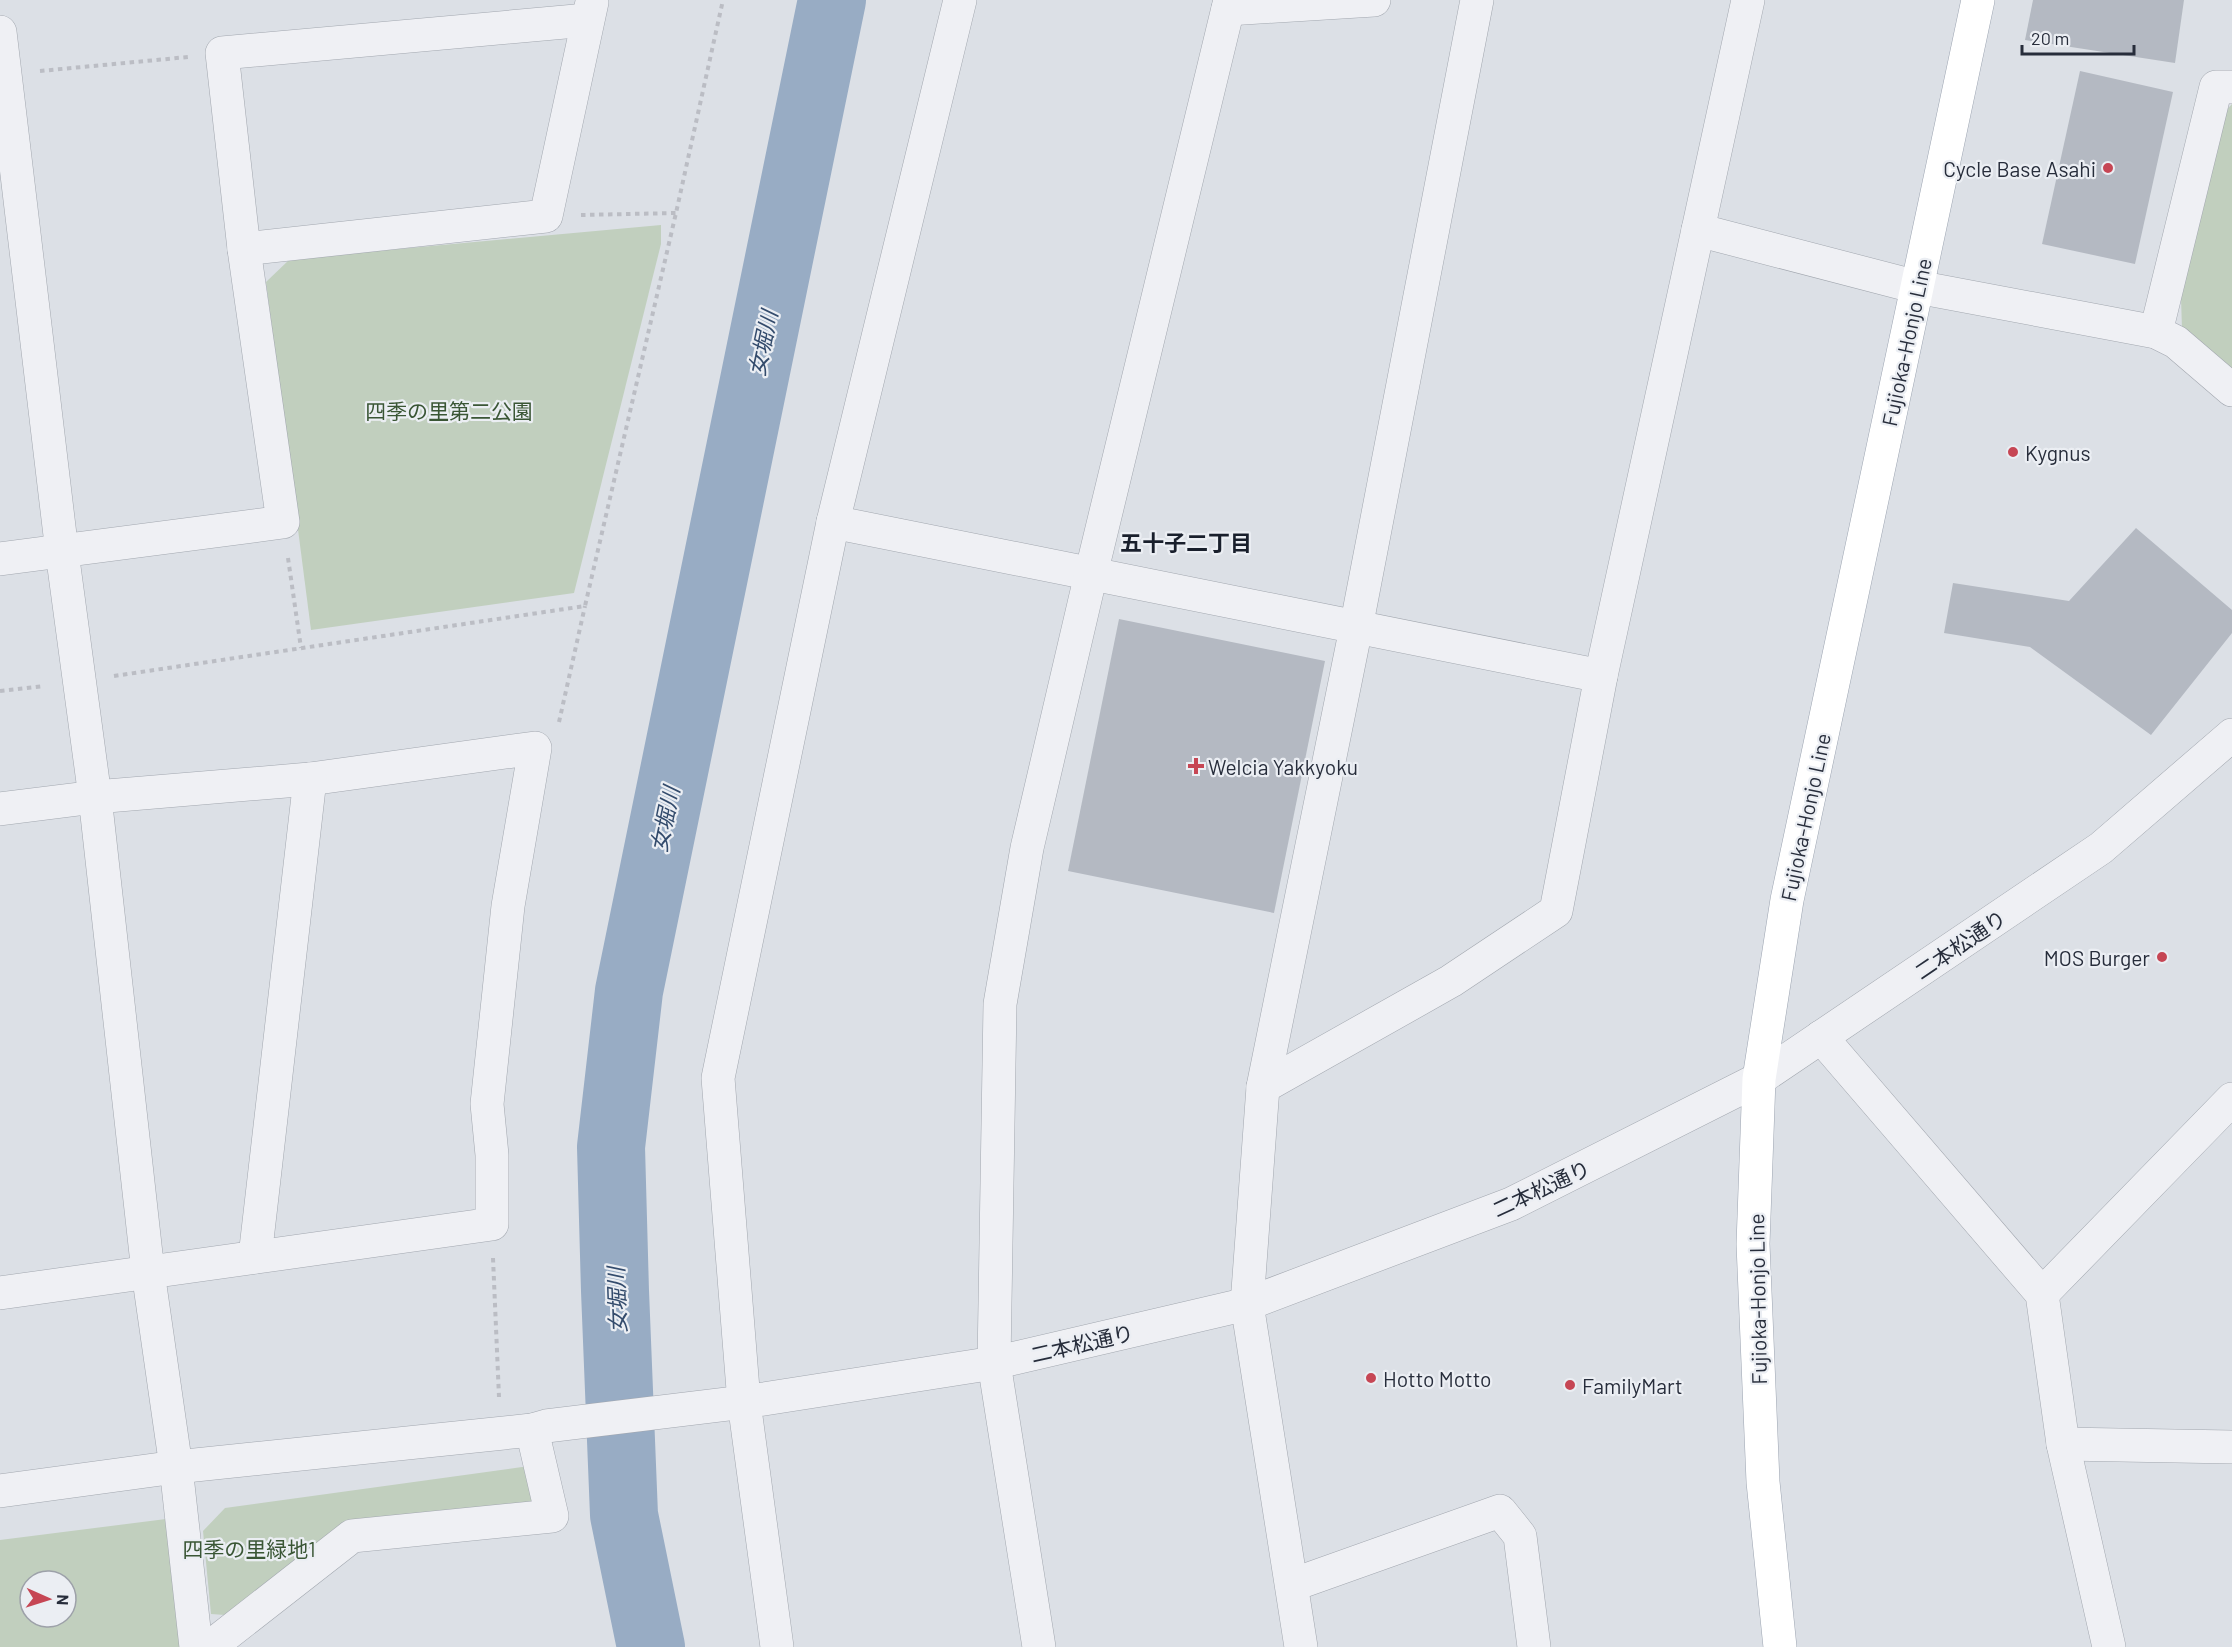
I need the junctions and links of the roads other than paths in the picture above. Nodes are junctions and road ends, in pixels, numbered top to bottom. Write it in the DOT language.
graph roads {
  1 [pos="960,0"];
  2 [pos="1374,0"];
  3 [pos="1477,0"];
  4 [pos="1748,0"];
  5 [pos="1978,0"];
  6 [pos="1229,4"];
  7 [pos="590,10"];
  8 [pos="0,32"];
  9 [pos="2232,87"];
  10 [pos="1698,230"];
  11 [pos="244,249"];
  12 [pos="1917,287"];
  13 [pos="2156,332"];
  14 [pos="2232,390"];
  15 [pos="833,522"];
  16 [pos="62,552"];
  17 [pos="0,559"];
  18 [pos="1091,574"];
  19 [pos="1356,628"];
  20 [pos="1601,675"];
  21 [pos="2232,735"];
  22 [pos="310,779"];
  23 [pos="95,797"];
  24 [pos="0,809"];
  25 [pos="1821,1037"];
  26 [pos="1759,1079"];
  27 [pos="1263,1087"];
  28 [pos="2232,1099"];
  29 [pos="255,1257"];
  30 [pos="148,1272"];
  31 [pos="0,1293"];
  32 [pos="2043,1294"];
  33 [pos="1248,1304"];
  34 [pos="994,1363"];
  35 [pos="744,1402"];
  36 [pos="526,1430"];
  37 [pos="2063,1444"];
  38 [pos="2232,1447"];
  39 [pos="176,1467"];
  40 [pos="0,1491"];
  41 [pos="1292,1585"];
  42 [pos="196,1647"];
  43 [pos="210,1647"];
  44 [pos="777,1647"];
  45 [pos="1039,1647"];
  46 [pos="1302,1647"];
  47 [pos="1534,1647"];
  48 [pos="1780,1647"];
  49 [pos="2109,1647"];
  1 -- 15 [label="street"];
  2 -- 6 [label="street"];
  3 -- 19 [label="street"];
  4 -- 10 [label="street"];
  5 -- 12 [label="main road, Fujioka-Honjo Line"];
  6 -- 18 [label="street"];
  7 -- 11 [label="street"];
  7 -- 11 [label="street"];
  8 -- 16 [label="street"];
  9 -- 13 [label="street"];
  10 -- 12 [label="street"];
  10 -- 20 [label="street"];
  11 -- 16 [label="street"];
  12 -- 13 [label="street"];
  12 -- 26 [label="main road, Fujioka-Honjo Line"];
  13 -- 14 [label="street"];
  15 -- 18 [label="street"];
  15 -- 35 [label="street"];
  16 -- 17 [label="street"];
  16 -- 23 [label="street"];
  18 -- 19 [label="street"];
  18 -- 34 [label="street"];
  19 -- 20 [label="street"];
  19 -- 27 [label="street"];
  20 -- 27 [label="street"];
  21 -- 25 [label="street, 二本松通り"];
  22 -- 23 [label="street"];
  22 -- 29 [label="street"];
  22 -- 29 [label="street"];
  23 -- 24 [label="street"];
  23 -- 30 [label="street"];
  25 -- 26 [label="street, 二本松通り"];
  25 -- 32 [label="street"];
  26 -- 33 [label="street, 二本松通り"];
  26 -- 48 [label="main road, Fujioka-Honjo Line"];
  27 -- 33 [label="street"];
  28 -- 32 [label="street"];
  29 -- 30 [label="street"];
  30 -- 31 [label="street"];
  30 -- 39 [label="street"];
  32 -- 37 [label="street"];
  33 -- 34 [label="street, 二本松通り"];
  33 -- 41 [label="street"];
  34 -- 35 [label="street, 二本松通り"];
  34 -- 45 [label="street"];
  35 -- 36 [label="street, 二本松通り"];
  35 -- 44 [label="street"];
  36 -- 39 [label="street, 二本松通り"];
  36 -- 43 [label="street"];
  37 -- 38 [label="street"];
  37 -- 49 [label="street"];
  39 -- 40 [label="street, 二本松通り"];
  39 -- 42 [label="street"];
  41 -- 46 [label="street"];
  41 -- 47 [label="street"];
}
